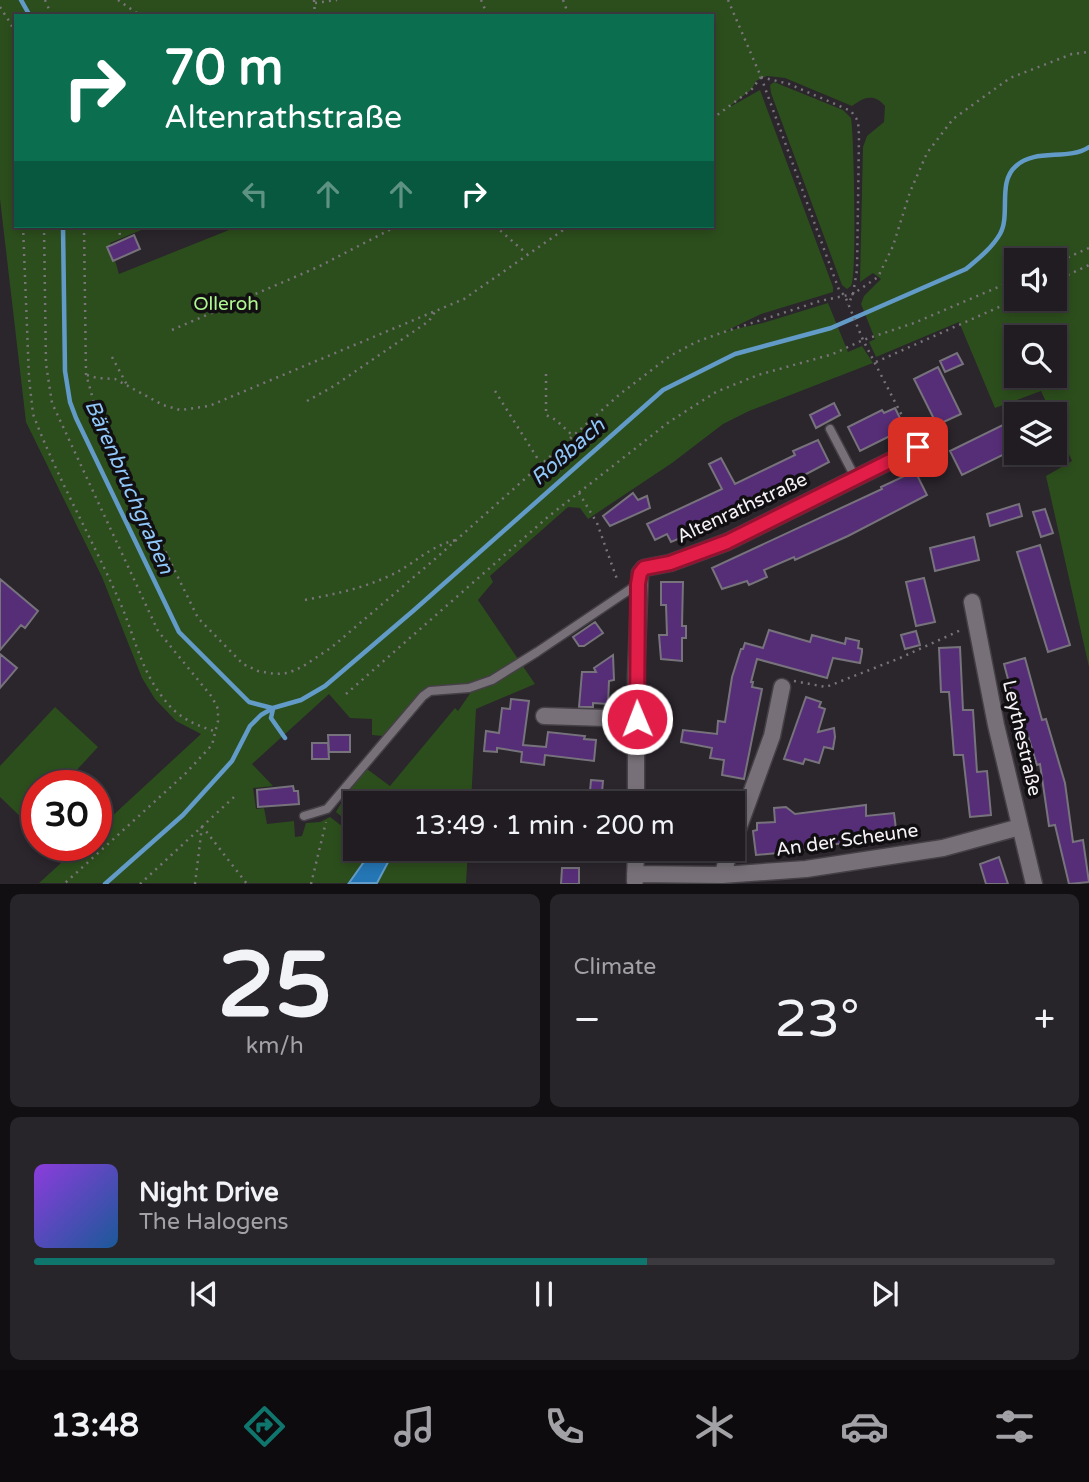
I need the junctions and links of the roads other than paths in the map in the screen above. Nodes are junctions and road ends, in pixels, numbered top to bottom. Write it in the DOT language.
graph roads {
  1 [pos="830,429"];
  2 [pos="918,447"];
  3 [pos="855,477"];
  4 [pos="638,584"];
  5 [pos="972,602"];
  6 [pos="782,687"];
  7 [pos="544,716"];
  8 [pos="637,719"];
  9 [pos="636,791"];
  10 [pos="745,810"];
  11 [pos="304,816"];
  12 [pos="1020,827"];
  13 [pos="636,861"];
  14 [pos="727,861"];
  15 [pos="722,875"];
  16 [pos="635,879"];
  17 [pos="1034,884"];
  1 -- 3 [label="lane"];
  2 -- 3 [label="street, Altenrathstraße"];
  3 -- 4 [label="street, Altenrathstraße"];
  4 -- 8 [label="street"];
  4 -- 11 [label="lane"];
  5 -- 12 [label="street, Leythestraße"];
  6 -- 10 [label="street"];
  7 -- 8 [label="street"];
  8 -- 9 [label="street"];
  12 -- 15 [label="street, An der Scheune"];
  12 -- 17 [label="street, Leythestraße"];
  13 -- 16 [label="street"];
  14 -- 15 [label="street"];
  15 -- 16 [label="street, An der Scheune"];
}
